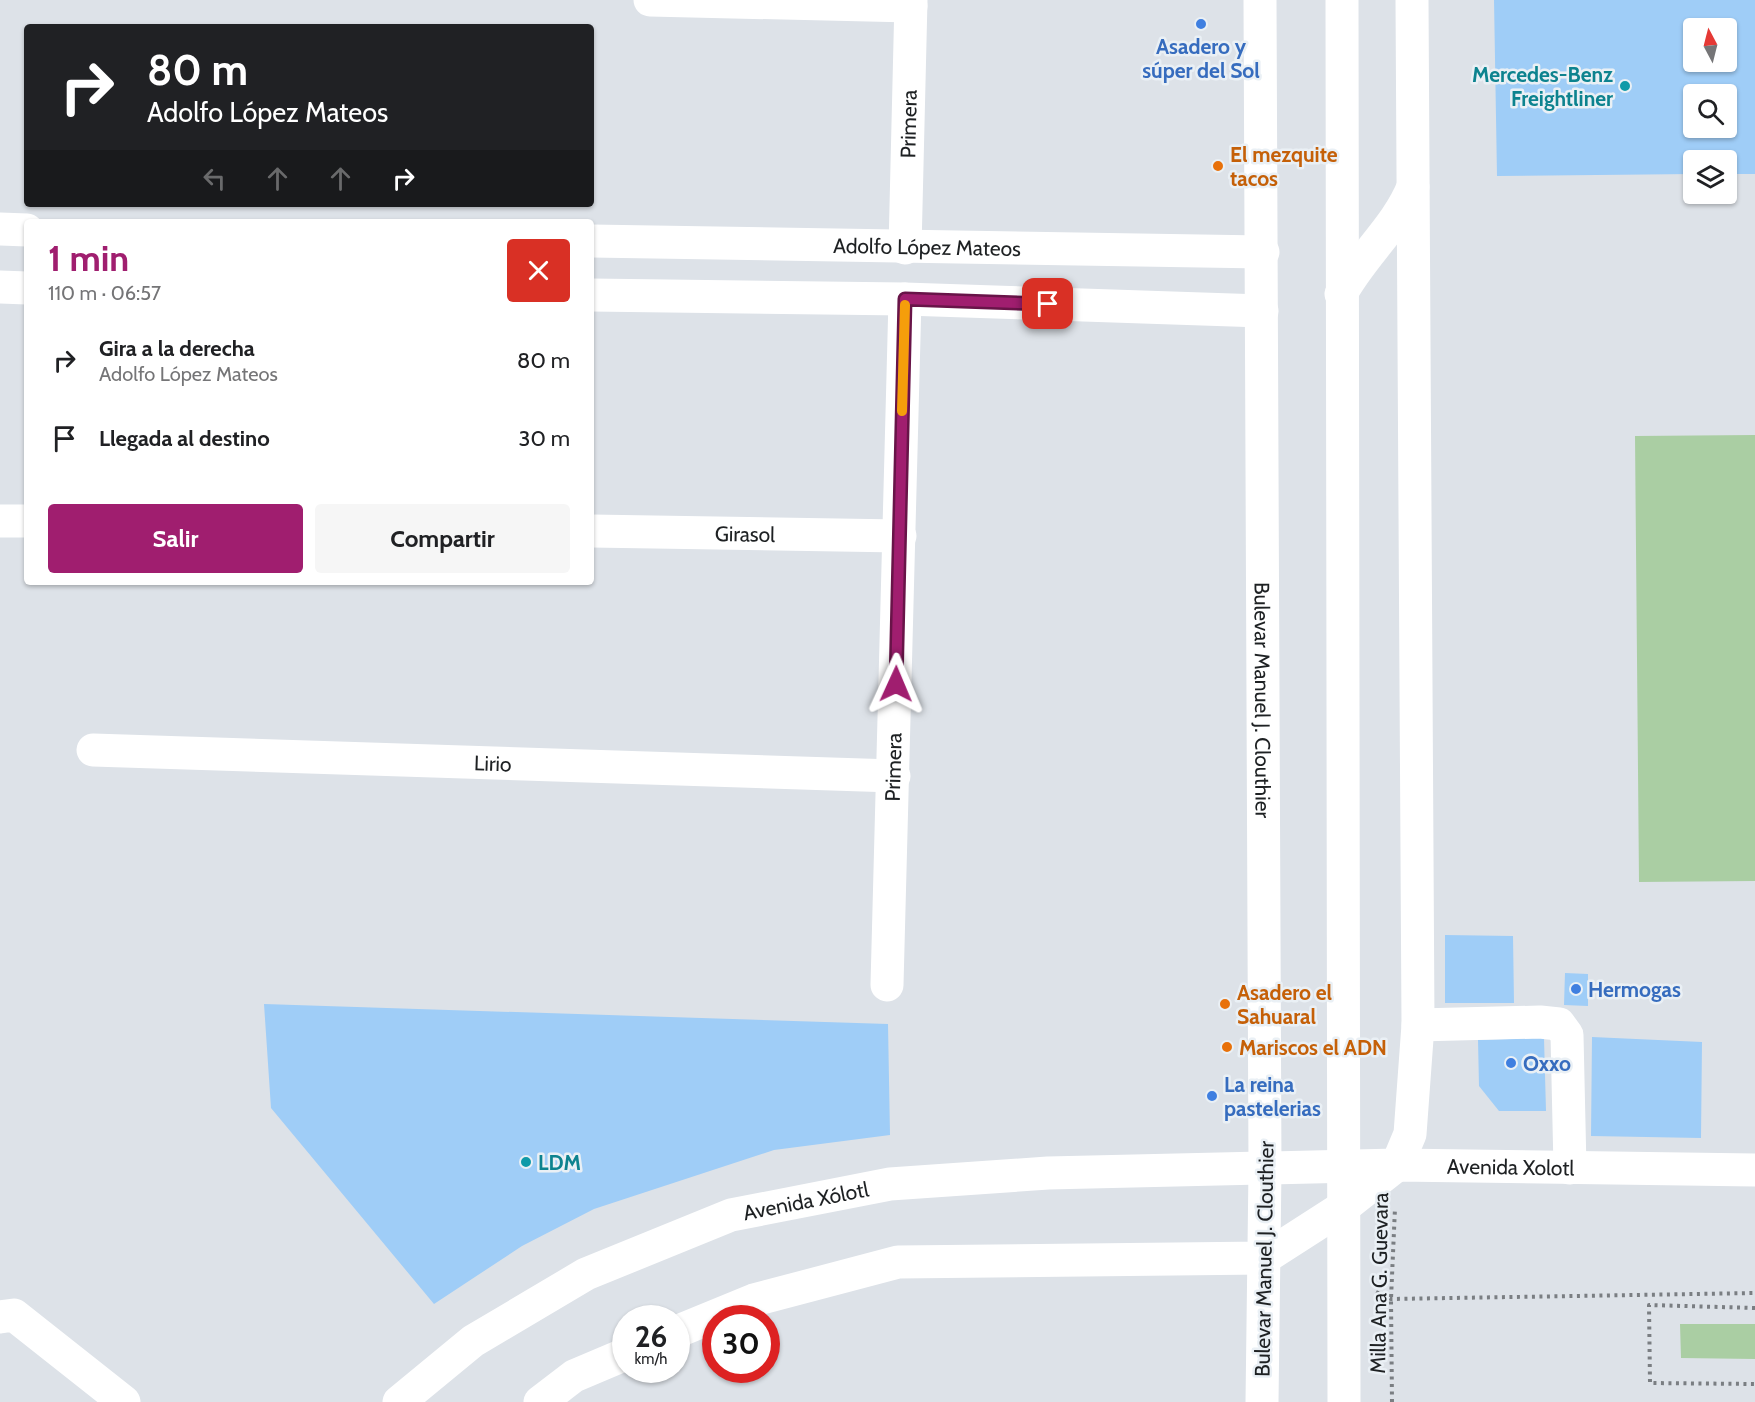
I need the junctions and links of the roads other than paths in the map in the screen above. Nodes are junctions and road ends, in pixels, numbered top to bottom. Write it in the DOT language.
graph roads {
  1 [pos="650,0"];
  2 [pos="1260,0"];
  3 [pos="1342,0"];
  4 [pos="1412,0"];
  5 [pos="911,3"];
  6 [pos="1413,187"];
  7 [pos="0,229"];
  8 [pos="24,230"];
  9 [pos="594,242"];
  10 [pos="905,248"];
  11 [pos="1263,252"];
  12 [pos="0,287"];
  13 [pos="24,288"];
  14 [pos="1341,294"];
  15 [pos="594,295"];
  16 [pos="905,299"];
  17 [pos="1262,311"];
  18 [pos="0,521"];
  19 [pos="24,521"];
  20 [pos="594,531"];
  21 [pos="900,536"];
  22 [pos="93,750"];
  23 [pos="894,776"];
  24 [pos="887,985"];
  25 [pos="1418,1025"];
  26 [pos="1397,1166"];
  27 [pos="1345,1167"];
  28 [pos="1570,1168"];
  29 [pos="1265,1169"];
  30 [pos="1755,1170"];
  31 [pos="1345,1206"];
  32 [pos="1264,1257"];
  33 [pos="0,1317"];
  34 [pos="690,1326"];
  35 [pos="612,1360"];
  36 [pos="124,1402"];
  37 [pos="399,1402"];
  38 [pos="540,1402"];
  39 [pos="1262,1402"];
  40 [pos="1344,1402"];
  1 -- 5 [label="street"];
  2 -- 11 [label="street, Bulevar Manuel J. Clouthier"];
  3 -- 14 [label="street"];
  4 -- 6 [label="street"];
  5 -- 10 [label="street, Primera"];
  6 -- 14 [label="street"];
  6 -- 25 [label="street"];
  7 -- 8 [label="street"];
  9 -- 10 [label="street, Adolfo López Mateos"];
  10 -- 11 [label="street, Adolfo López Mateos"];
  11 -- 17 [label="street, Bulevar Manuel J. Clouthier"];
  12 -- 13 [label="street"];
  14 -- 27 [label="street"];
  15 -- 16 [label="street"];
  16 -- 17 [label="street"];
  16 -- 21 [label="street, Primera"];
  17 -- 29 [label="street, Bulevar Manuel J. Clouthier"];
  18 -- 19 [label="street"];
  20 -- 21 [label="street, Girasol"];
  21 -- 23 [label="street, Primera"];
  22 -- 23 [label="street, Lirio"];
  23 -- 24 [label="street, Primera"];
  25 -- 26 [label="street"];
  25 -- 28 [label="street"];
  26 -- 27 [label="street, Avenida Xolotl"];
  26 -- 28 [label="street, Avenida Xolotl"];
  26 -- 31 [label="street"];
  27 -- 29 [label="street, Avenida Xolotl"];
  27 -- 31 [label="street"];
  28 -- 30 [label="street, Avenida Xolotl"];
  29 -- 32 [label="street, Bulevar Manuel J. Clouthier"];
  29 -- 37 [label="street, Avenida Xólotl"];
  31 -- 32 [label="street"];
  31 -- 40 [label="street"];
  32 -- 34 [label="street"];
  32 -- 39 [label="street, Bulevar Manuel J. Clouthier"];
  33 -- 36 [label="street"];
  35 -- 38 [label="street"];
}
